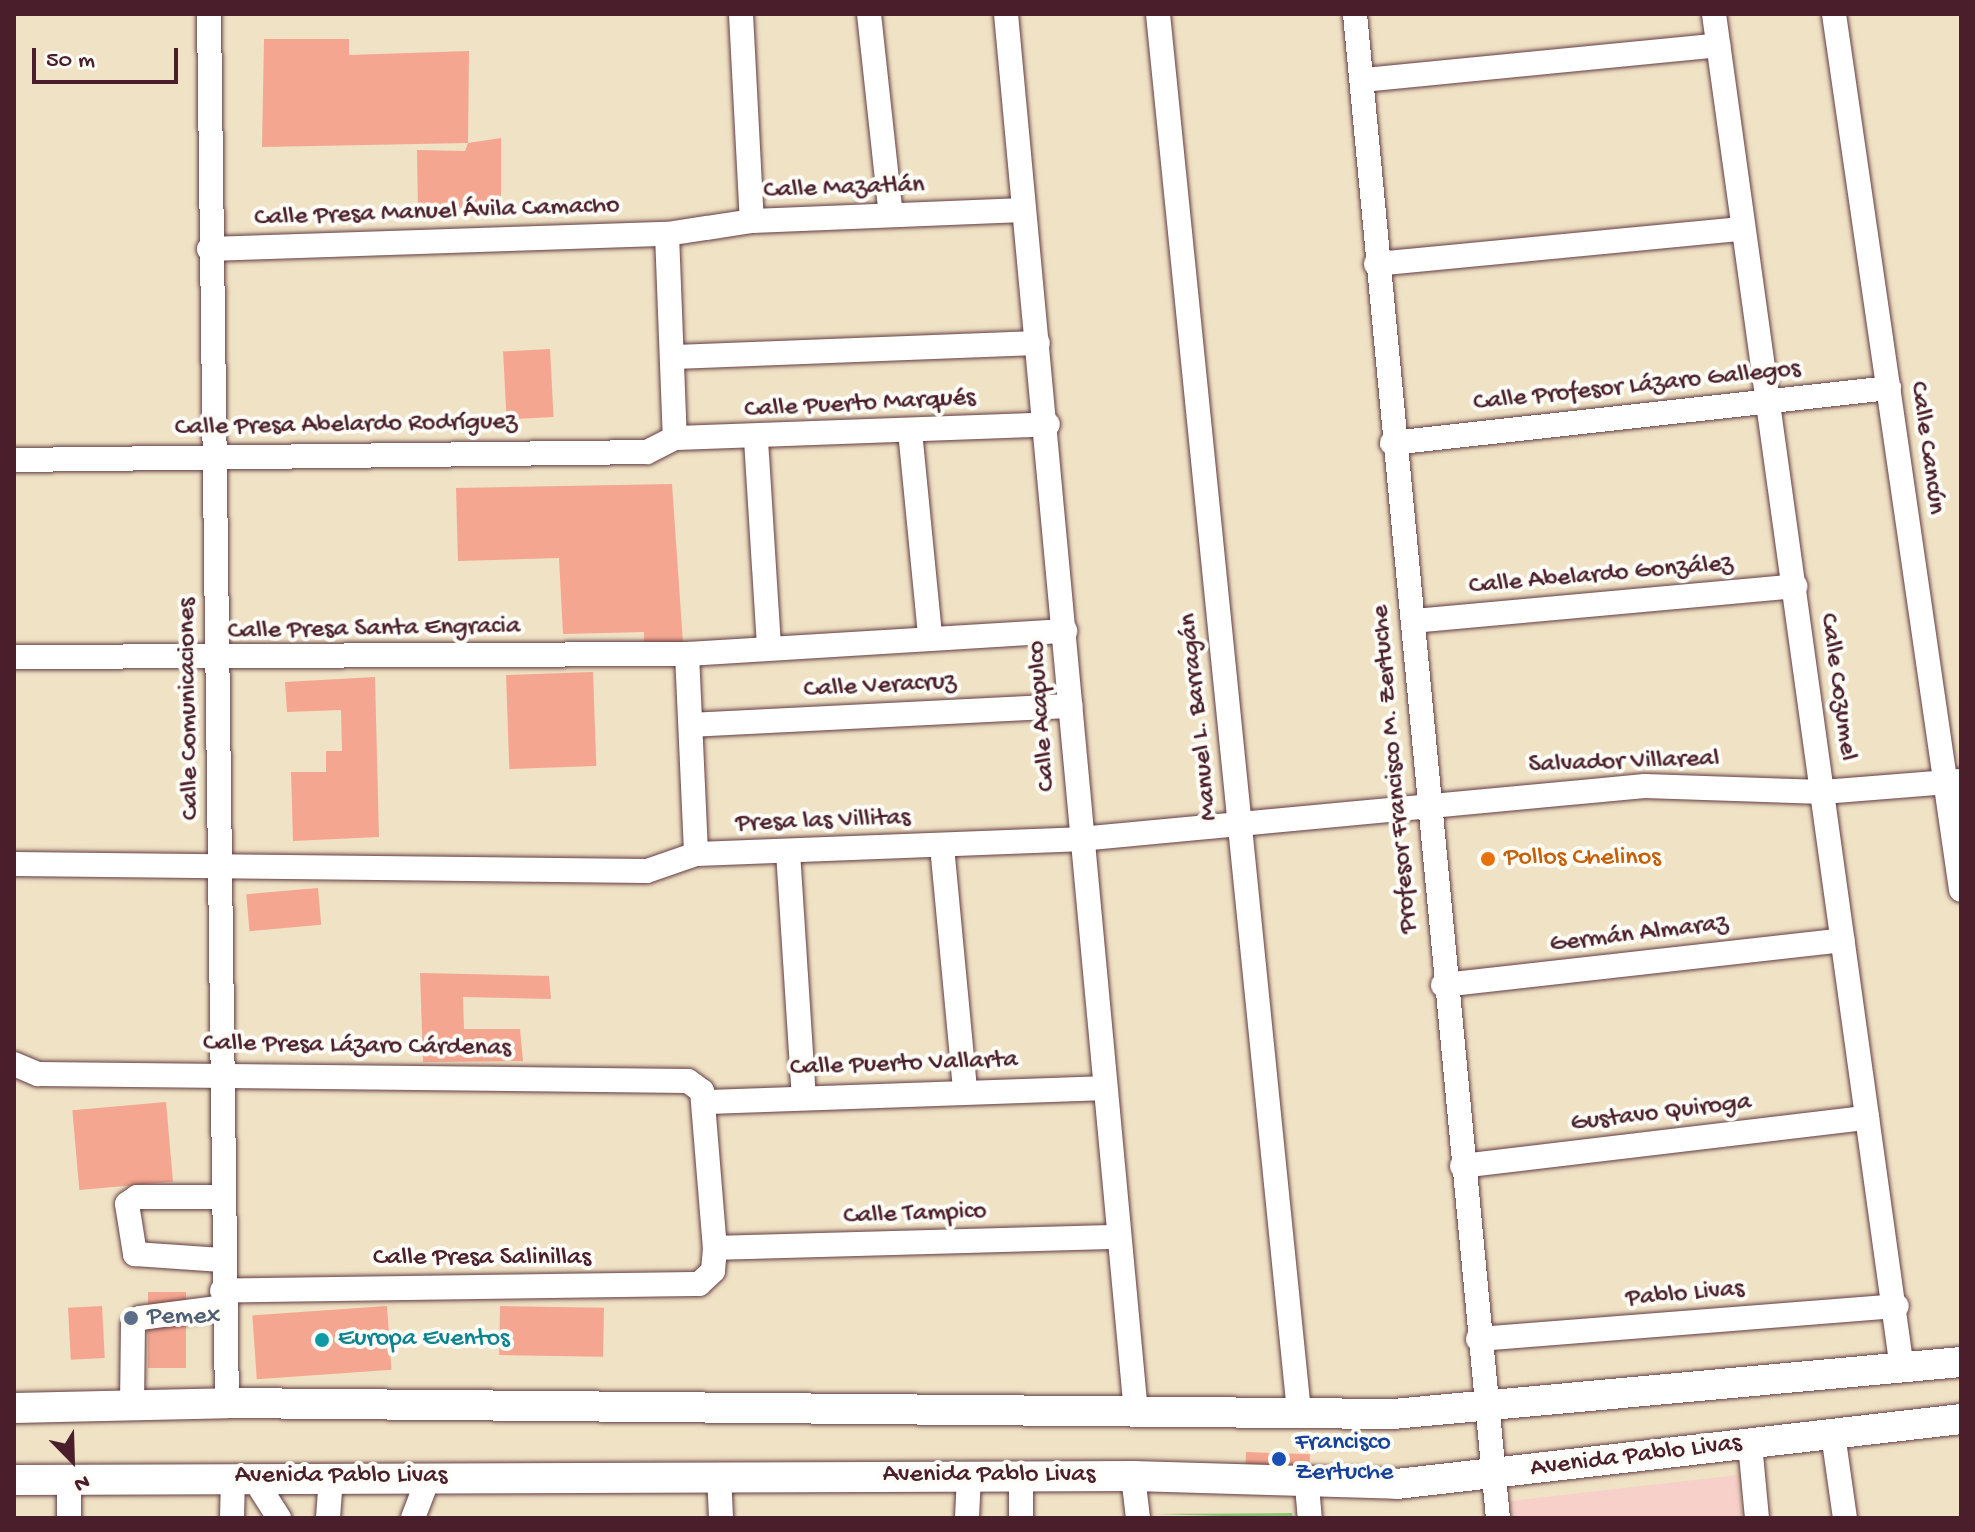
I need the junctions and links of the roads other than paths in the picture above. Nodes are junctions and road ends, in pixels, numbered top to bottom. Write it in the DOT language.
graph roads {
  1 [pos="209,14"];
  2 [pos="741,14"];
  3 [pos="869,14"];
  4 [pos="1006,14"];
  5 [pos="1158,14"];
  6 [pos="1355,14"];
  7 [pos="1714,14"];
  8 [pos="1834,14"];
  9 [pos="1718,45"];
  10 [pos="1364,80"];
  11 [pos="1024,210"];
  12 [pos="891,215"];
  13 [pos="752,221"];
  14 [pos="1742,229"];
  15 [pos="667,234"];
  16 [pos="209,249"];
  17 [pos="1376,264"];
  18 [pos="1038,343"];
  19 [pos="674,357"];
  20 [pos="1889,388"];
  21 [pos="1765,400"];
  22 [pos="1048,424"];
  23 [pos="910,431"];
  24 [pos="675,438"];
  25 [pos="756,440"];
  26 [pos="1392,443"];
  27 [pos="215,455"];
  28 [pos="14,460"];
  29 [pos="1795,586"];
  30 [pos="1413,621"];
  31 [pos="1065,631"];
  32 [pos="930,635"];
  33 [pos="769,644"];
  34 [pos="687,654"];
  35 [pos="14,657"];
  36 [pos="216,660"];
  37 [pos="1071,706"];
  38 [pos="691,725"];
  39 [pos="1953,783"];
  40 [pos="1823,792"];
  41 [pos="1428,801"];
  42 [pos="1240,821"];
  43 [pos="1080,839"];
  44 [pos="942,846"];
  45 [pos="788,852"];
  46 [pos="696,854"];
  47 [pos="14,864"];
  48 [pos="221,866"];
  49 [pos="1961,890"];
  50 [pos="1842,940"];
  51 [pos="1443,985"];
  52 [pos="16,1066"];
  53 [pos="221,1071"];
  54 [pos="1103,1088"];
  55 [pos="965,1089"];
  56 [pos="702,1092"];
  57 [pos="804,1097"];
  58 [pos="1867,1118"];
  59 [pos="1462,1166"];
  60 [pos="221,1197"];
  61 [pos="1117,1237"];
  62 [pos="715,1248"];
  63 [pos="222,1260"];
  64 [pos="222,1299"];
  65 [pos="1897,1306"];
  66 [pos="1478,1339"];
  67 [pos="1961,1362"];
  68 [pos="1902,1368"];
  69 [pos="15,1401"];
  70 [pos="227,1403"];
  71 [pos="132,1405"];
  72 [pos="1486,1406"];
  73 [pos="1299,1413"];
  74 [pos="1136,1414"];
  75 [pos="1961,1419"];
  76 [pos="1833,1434"];
  77 [pos="1750,1444"];
  78 [pos="1494,1474"];
  79 [pos="727,1475"];
  80 [pos="429,1476"];
  81 [pos="969,1476"];
  82 [pos="1133,1476"];
  83 [pos="243,1477"];
  84 [pos="331,1477"];
  85 [pos="1021,1477"];
  86 [pos="69,1479"];
  87 [pos="14,1480"];
  88 [pos="1307,1486"];
  89 [pos="69,1518"];
  90 [pos="232,1518"];
  91 [pos="279,1518"];
  92 [pos="328,1518"];
  93 [pos="413,1518"];
  94 [pos="721,1518"];
  95 [pos="735,1518"];
  96 [pos="967,1518"];
  97 [pos="1021,1518"];
  98 [pos="1138,1518"];
  99 [pos="1310,1518"];
  100 [pos="1498,1518"];
  101 [pos="1757,1518"];
  102 [pos="1845,1518"];
  1 -- 16 [label="street, Calle Comunicaciones"];
  2 -- 13 [label="street"];
  3 -- 12 [label="street"];
  4 -- 11 [label="street, Calle Acapulco"];
  5 -- 42 [label="street, Manuel L. Barragán"];
  6 -- 10 [label="street, Profesor Francisco M. Zertuche"];
  7 -- 9 [label="street, Calle Cozumel"];
  8 -- 20 [label="street, Calle Cancún"];
  9 -- 10 [label="street"];
  9 -- 14 [label="street, Calle Cozumel"];
  10 -- 17 [label="street, Profesor Francisco M. Zertuche"];
  11 -- 12 [label="street, Calle Mazatlán"];
  11 -- 18 [label="street, Calle Acapulco"];
  12 -- 13 [label="street, Calle Mazatlán"];
  13 -- 15 [label="street, Calle Mazatlán"];
  14 -- 17 [label="street"];
  14 -- 21 [label="street, Calle Cozumel"];
  15 -- 16 [label="street, Calle Presa Manuel Ávila Camacho"];
  15 -- 19 [label="street"];
  16 -- 27 [label="street, Calle Comunicaciones"];
  17 -- 26 [label="street, Profesor Francisco M. Zertuche"];
  18 -- 19 [label="street, Calle Puerto Marqués"];
  18 -- 22 [label="street, Calle Acapulco"];
  19 -- 24 [label="street"];
  20 -- 21 [label="street, Calle Profesor Lázaro Gallegos"];
  20 -- 39 [label="street, Calle Cancún"];
  21 -- 26 [label="street, Calle Profesor Lázaro Gallegos"];
  21 -- 29 [label="street, Calle Cozumel"];
  22 -- 23 [label="street, Calle Puerto Marqués"];
  22 -- 31 [label="street, Calle Acapulco"];
  23 -- 25 [label="street, Calle Puerto Marqués"];
  23 -- 32 [label="street"];
  24 -- 25 [label="street, Calle Puerto Marqués"];
  24 -- 27 [label="street, Calle Presa Abelardo Rodríguez"];
  25 -- 33 [label="street"];
  26 -- 30 [label="street, Profesor Francisco M. Zertuche"];
  27 -- 28 [label="street, Calle Presa Abelardo Rodríguez"];
  27 -- 36 [label="street, Calle Comunicaciones"];
  29 -- 30 [label="street, Calle Abelardo González"];
  29 -- 40 [label="street, Calle Cozumel"];
  30 -- 41 [label="street, Profesor Francisco M. Zertuche"];
  31 -- 32 [label="street, Calle Veracruz"];
  31 -- 37 [label="street, Calle Acapulco"];
  32 -- 33 [label="street, Calle Veracruz"];
  33 -- 34 [label="street, Calle Veracruz"];
  34 -- 36 [label="street, Calle Presa Santa Engracia"];
  34 -- 38 [label="street"];
  35 -- 36 [label="street, Calle Presa Santa Engracia"];
  36 -- 48 [label="street, Calle Comunicaciones"];
  37 -- 38 [label="street, Calle Veracruz"];
  37 -- 43 [label="street, Calle Acapulco"];
  38 -- 46 [label="street"];
  39 -- 40 [label="street, Salvador Villareal"];
  39 -- 49 [label="street, Calle Cancún"];
  40 -- 41 [label="street, Salvador Villareal"];
  40 -- 50 [label="street, Calle Cozumel"];
  41 -- 42 [label="street, Presa las Villitas"];
  41 -- 51 [label="street, Profesor Francisco M. Zertuche"];
  42 -- 43 [label="street, Presa las Villitas"];
  42 -- 73 [label="street, Manuel L. Barragán"];
  43 -- 44 [label="street, Presa las Villitas"];
  43 -- 54 [label="street, Calle Acapulco"];
  44 -- 45 [label="street, Presa las Villitas"];
  44 -- 55 [label="street"];
  45 -- 46 [label="street, Presa las Villitas"];
  45 -- 57 [label="street"];
  46 -- 48 [label="street, Presa las Villitas"];
  47 -- 48 [label="street, Presa las Villitas"];
  48 -- 53 [label="street, Calle Comunicaciones"];
  50 -- 51 [label="street, Germán Almaraz"];
  50 -- 58 [label="street, Calle Cozumel"];
  51 -- 59 [label="street, Profesor Francisco M. Zertuche"];
  52 -- 53 [label="street, Calle Presa Lázaro Cárdenas"];
  53 -- 56 [label="street, Calle Presa Lázaro Cárdenas"];
  53 -- 60 [label="street, Calle Comunicaciones"];
  54 -- 55 [label="street, Calle Puerto Vallarta"];
  54 -- 61 [label="street, Calle Acapulco"];
  55 -- 57 [label="street, Calle Puerto Vallarta"];
  56 -- 57 [label="street, Calle Puerto Vallarta"];
  56 -- 62 [label="street"];
  58 -- 59 [label="street, Gustavo Quiroga"];
  58 -- 65 [label="street, Calle Cozumel"];
  59 -- 66 [label="street, Profesor Francisco M. Zertuche"];
  60 -- 63 [label="street, Calle Comunicaciones"];
  60 -- 63 [label="street"];
  61 -- 62 [label="street, Calle Tampico"];
  61 -- 74 [label="street, Calle Acapulco"];
  62 -- 64 [label="street, Calle Presa Salinillas"];
  63 -- 64 [label="street, Calle Comunicaciones"];
  64 -- 70 [label="street, Calle Comunicaciones"];
  64 -- 71 [label="street, Calle Presa Salinillas"];
  65 -- 66 [label="street, Pablo Livas"];
  65 -- 68 [label="street, Calle Cozumel"];
  66 -- 72 [label="street, Profesor Francisco M. Zertuche"];
  67 -- 68 [label="main road"];
  68 -- 72 [label="main road"];
  69 -- 71 [label="main road"];
  70 -- 71 [label="main road"];
  70 -- 74 [label="main road"];
  72 -- 73 [label="main road"];
  72 -- 78 [label="street, Profesor Francisco M. Zertuche"];
  73 -- 74 [label="main road"];
  75 -- 76 [label="main road, Avenida Pablo Livas"];
  76 -- 77 [label="main road, Avenida Pablo Livas"];
  76 -- 102 [label="street"];
  77 -- 78 [label="main road, Avenida Pablo Livas"];
  77 -- 101 [label="street"];
  78 -- 88 [label="main road, Avenida Pablo Livas"];
  78 -- 100 [label="street, Profesor Francisco M. Zertuche"];
  79 -- 80 [label="main road, Avenida Pablo Livas"];
  79 -- 81 [label="main road, Avenida Pablo Livas"];
  79 -- 94 [label="street"];
  79 -- 95 [label="street"];
  80 -- 84 [label="main road, Avenida Pablo Livas"];
  80 -- 93 [label="street"];
  81 -- 85 [label="main road, Avenida Pablo Livas"];
  81 -- 96 [label="street"];
  82 -- 85 [label="main road, Avenida Pablo Livas"];
  82 -- 88 [label="main road, Avenida Pablo Livas"];
  82 -- 98 [label="street"];
  83 -- 84 [label="main road, Avenida Pablo Livas"];
  83 -- 86 [label="main road, Avenida Pablo Livas"];
  83 -- 90 [label="street"];
  83 -- 91 [label="street"];
  84 -- 92 [label="street"];
  85 -- 97 [label="street"];
  86 -- 87 [label="main road, Avenida Pablo Livas"];
  86 -- 89 [label="street"];
  88 -- 99 [label="street"];
}
